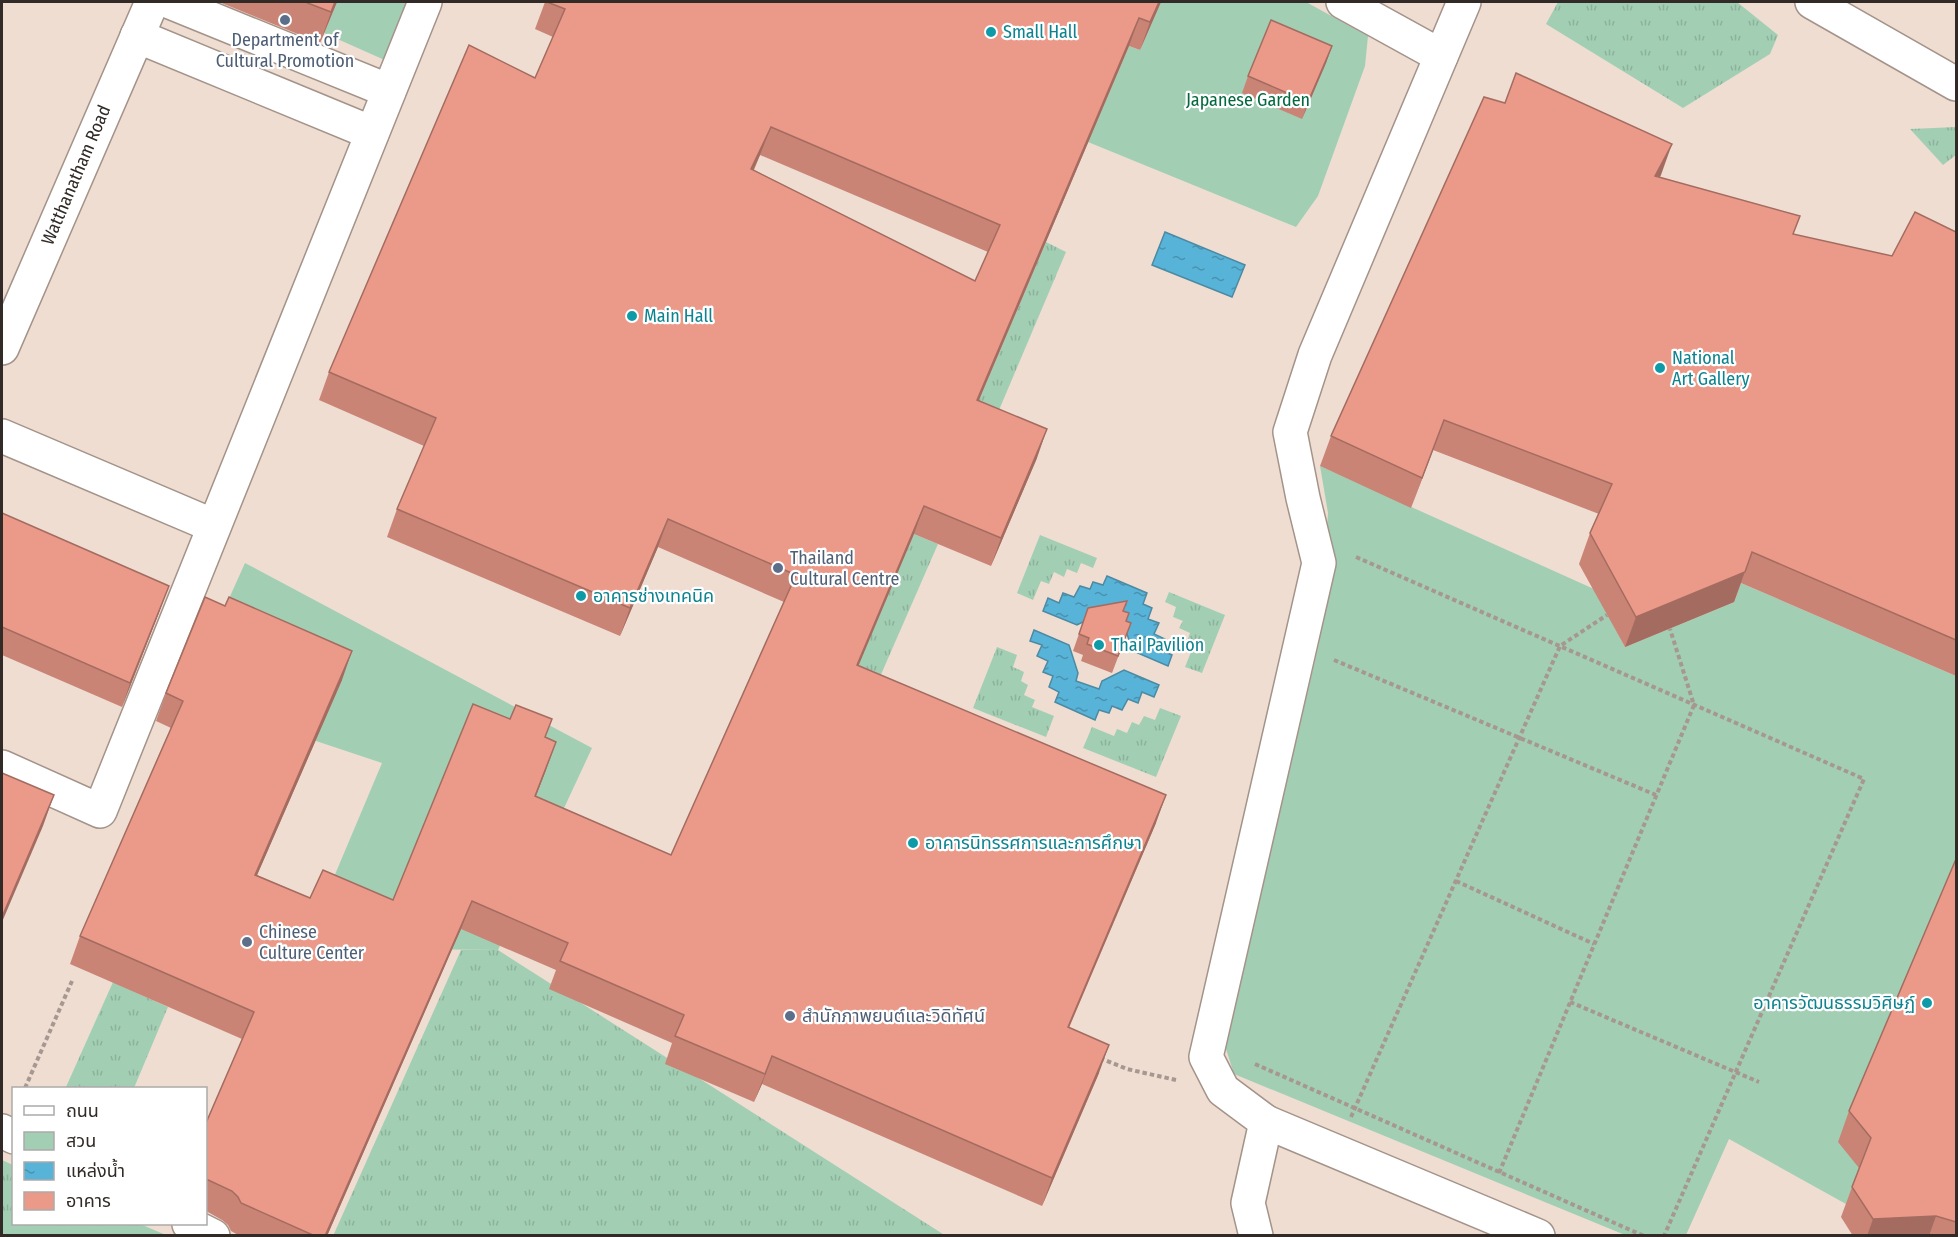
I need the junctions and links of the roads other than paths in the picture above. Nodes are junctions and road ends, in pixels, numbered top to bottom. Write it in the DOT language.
graph roads {
  1 [pos="152,2"];
  2 [pos="170,2"];
  3 [pos="425,2"];
  4 [pos="1343,2"];
  5 [pos="1464,2"];
  6 [pos="1812,2"];
  7 [pos="137,36"];
  8 [pos="1441,56"];
  9 [pos="1956,84"];
  10 [pos="389,91"];
  11 [pos="372,132"];
  12 [pos="2,348"];
  13 [pos="2,436"];
  14 [pos="214,526"];
  15 [pos="2,767"];
  16 [pos="1266,1122"];
  17 [pos="191,1225"];
  18 [pos="213,1236"];
  19 [pos="1256,1236"];
  20 [pos="1538,1236"];
  1 -- 7 [label="street, Watthanatham Road"];
  2 -- 10 [label="street"];
  3 -- 10 [label="street"];
  4 -- 8 [label="street"];
  5 -- 8 [label="street"];
  6 -- 9 [label="street"];
  7 -- 11 [label="street"];
  7 -- 12 [label="street, Watthanatham Road"];
  8 -- 16 [label="street"];
  10 -- 11 [label="street"];
  11 -- 14 [label="street"];
  13 -- 14 [label="street"];
  14 -- 15 [label="street"];
  16 -- 19 [label="street"];
  16 -- 20 [label="street"];
  17 -- 18 [label="street"];
}
